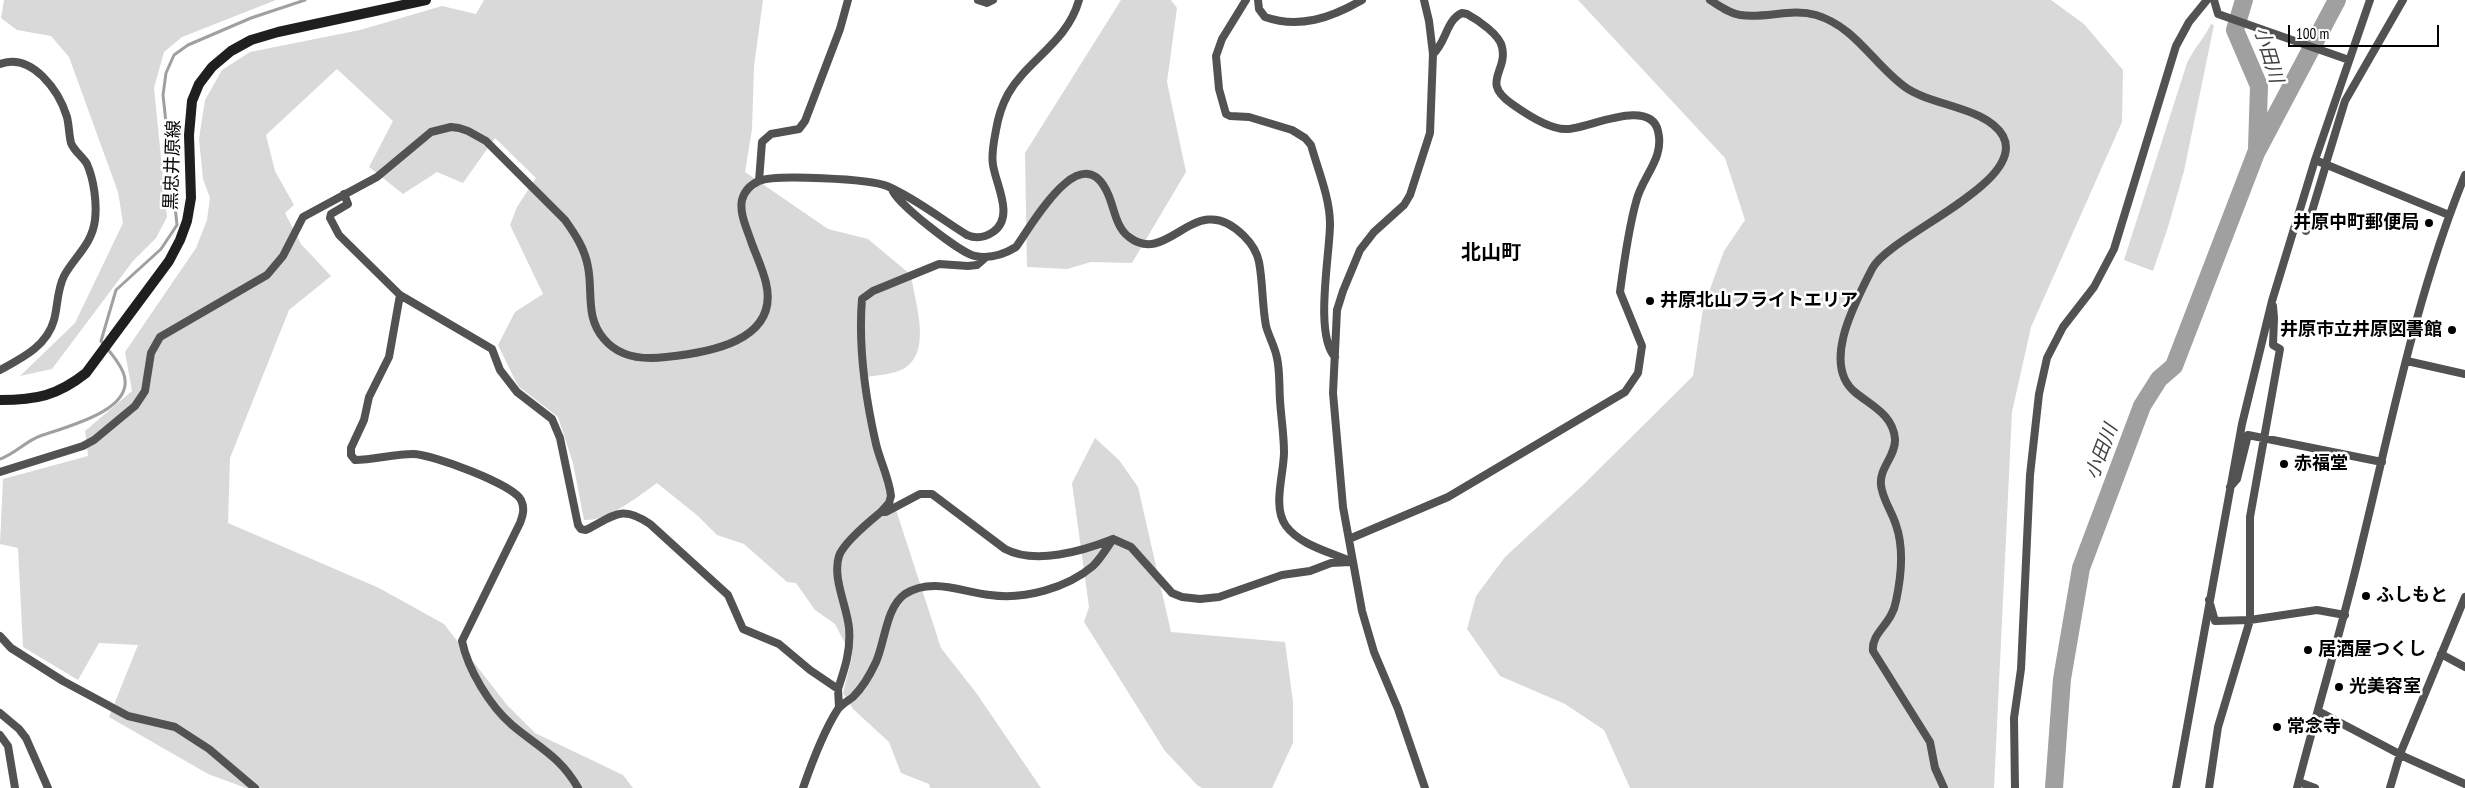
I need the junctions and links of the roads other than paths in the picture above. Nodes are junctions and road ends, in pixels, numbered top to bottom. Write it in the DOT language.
graph roads {
  1 [pos="426,0"];
  2 [pos="848,0"];
  3 [pos="978,0"];
  4 [pos="993,0"];
  5 [pos="1079,0"];
  6 [pos="1246,0"];
  7 [pos="1258,0"];
  8 [pos="1362,0"];
  9 [pos="1424,0"];
  10 [pos="1710,0"];
  11 [pos="2207,0"];
  12 [pos="2214,0"];
  13 [pos="2370,0"];
  14 [pos="2402,0"];
  15 [pos="1433,54"];
  16 [pos="2347,60"];
  17 [pos="0,64"];
  18 [pos="2316,160"];
  19 [pos="2465,174"];
  20 [pos="759,181"];
  21 [pos="892,189"];
  22 [pos="344,194"];
  23 [pos="2449,215"];
  24 [pos="2306,231"];
  25 [pos="985,258"];
  26 [pos="400,295"];
  27 [pos="2272,301"];
  28 [pos="1334,357"];
  29 [pos="2407,361"];
  30 [pos="0,370"];
  31 [pos="2465,374"];
  32 [pos="0,400"];
  33 [pos="2266,437"];
  34 [pos="2382,462"];
  35 [pos="0,472"];
  36 [pos="2230,487"];
  37 [pos="881,512"];
  38 [pos="1113,539"];
  39 [pos="1349,539"];
  40 [pos="1352,562"];
  41 [pos="2465,597"];
  42 [pos="2209,598"];
  43 [pos="2345,615"];
  44 [pos="2250,620"];
  45 [pos="0,636"];
  46 [pos="2441,654"];
  47 [pos="2465,667"];
  48 [pos="838,689"];
  49 [pos="839,707"];
  50 [pos="2318,711"];
  51 [pos="0,714"];
  52 [pos="0,735"];
  53 [pos="2400,754"];
  54 [pos="2465,784"];
  55 [pos="2298,785"];
  56 [pos="14,788"];
  57 [pos="48,788"];
  58 [pos="255,788"];
  59 [pos="578,788"];
  60 [pos="803,788"];
  61 [pos="1425,788"];
  62 [pos="1944,788"];
  63 [pos="2015,788"];
  64 [pos="2176,788"];
  65 [pos="2209,788"];
  66 [pos="2315,788"];
  67 [pos="2390,788"];
  1 -- 32 [label="main road, 黒忠井原線"];
  2 -- 20 [label="street"];
  3 -- 4 [label="street"];
  5 -- 21 [label="street"];
  6 -- 28 [label="street"];
  7 -- 8 [label="street"];
  9 -- 15 [label="street"];
  10 -- 62 [label="street"];
  11 -- 63 [label="street"];
  12 -- 16 [label="street"];
  13 -- 16 [label="street"];
  14 -- 24 [label="street"];
  15 -- 28 [label="street"];
  15 -- 39 [label="street"];
  16 -- 18 [label="street"];
  17 -- 30 [label="street"];
  18 -- 23 [label="street"];
  18 -- 27 [label="street"];
  19 -- 23 [label="street"];
  20 -- 21 [label="street"];
  20 -- 22 [label="street"];
  21 -- 25 [label="street"];
  22 -- 26 [label="street"];
  22 -- 35 [label="street"];
  23 -- 29 [label="street"];
  25 -- 37 [label="street"];
  25 -- 40 [label="street"];
  26 -- 48 [label="street"];
  26 -- 59 [label="street"];
  27 -- 33 [label="street"];
  27 -- 36 [label="street"];
  28 -- 39 [label="street"];
  29 -- 31 [label="street"];
  29 -- 34 [label="street"];
  33 -- 34 [label="street"];
  33 -- 36 [label="street"];
  33 -- 44 [label="street"];
  34 -- 43 [label="street"];
  36 -- 42 [label="street"];
  37 -- 38 [label="street"];
  37 -- 48 [label="street"];
  38 -- 40 [label="street"];
  38 -- 49 [label="street"];
  39 -- 40 [label="street"];
  40 -- 61 [label="street"];
  41 -- 46 [label="street"];
  42 -- 44 [label="street"];
  42 -- 64 [label="street"];
  43 -- 44 [label="street"];
  43 -- 50 [label="street"];
  44 -- 65 [label="street"];
  45 -- 58 [label="street"];
  46 -- 47 [label="street"];
  46 -- 53 [label="street"];
  48 -- 49 [label="street"];
  49 -- 60 [label="street"];
  50 -- 53 [label="street"];
  50 -- 55 [label="street"];
  51 -- 57 [label="street"];
  52 -- 56 [label="street"];
  53 -- 54 [label="street"];
  53 -- 67 [label="street"];
  55 -- 66 [label="street"];
}
